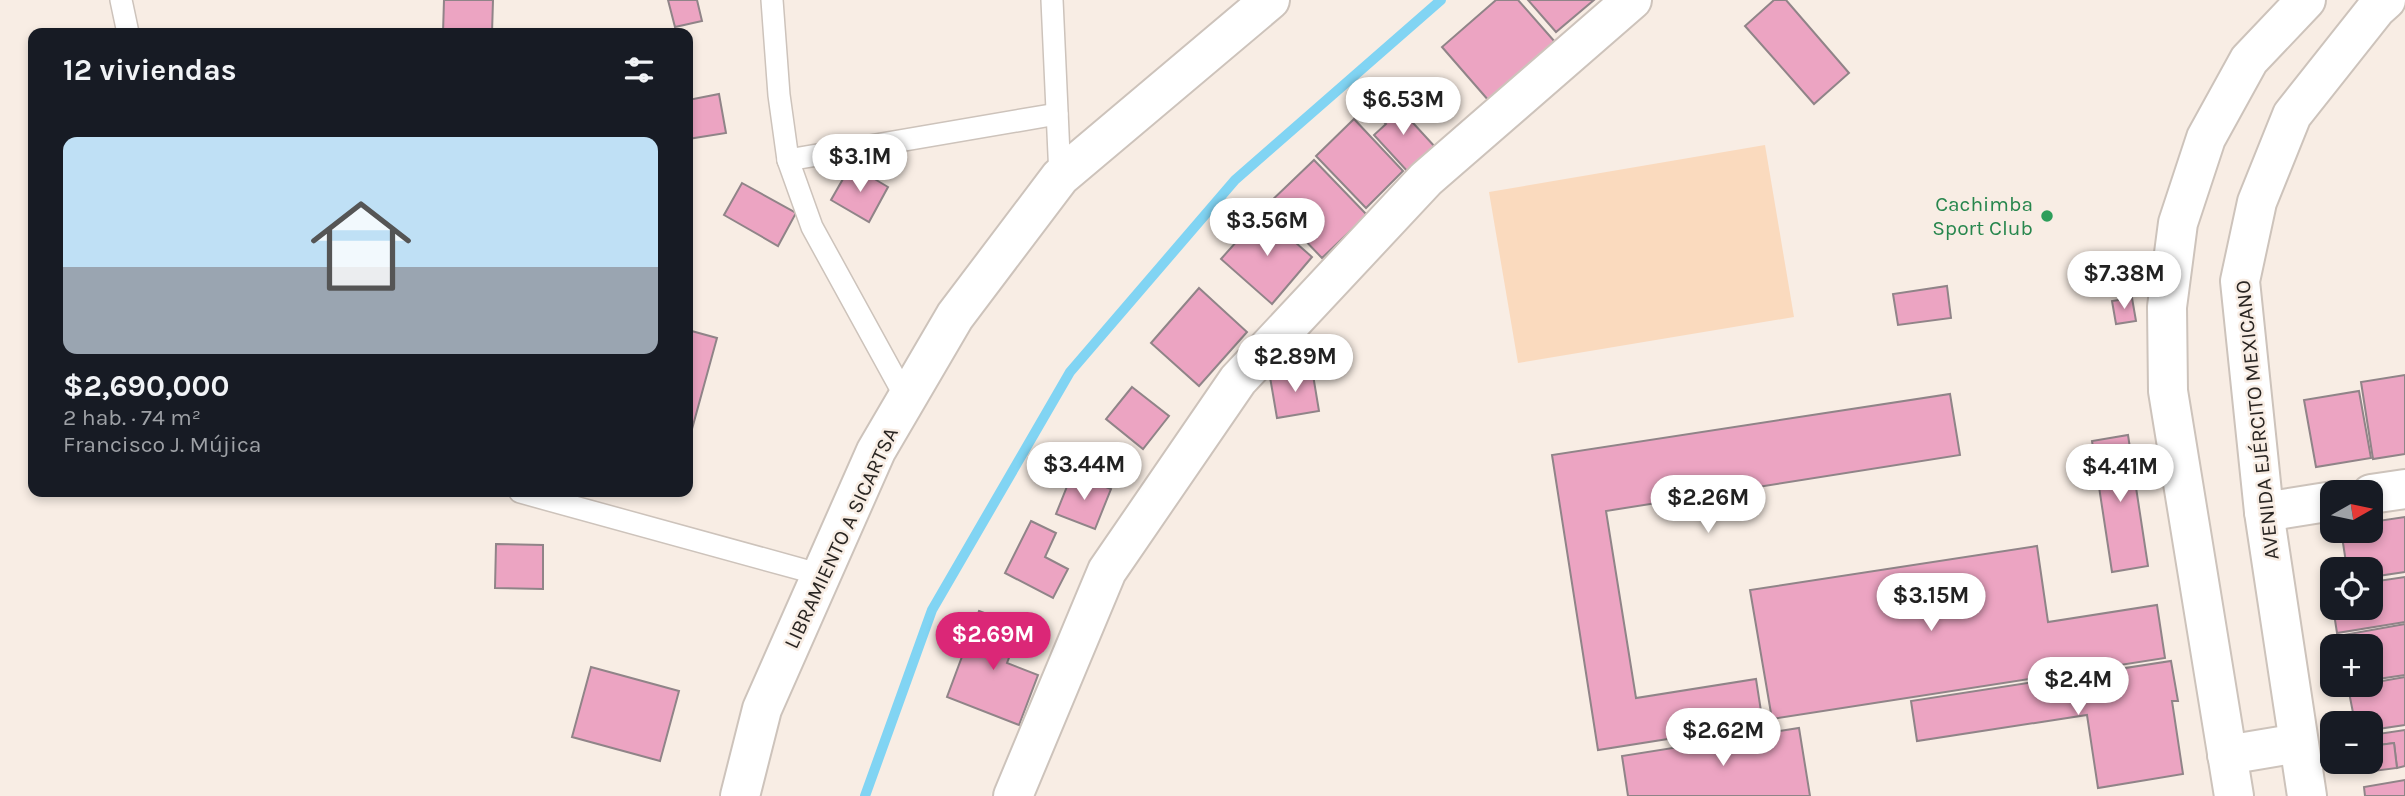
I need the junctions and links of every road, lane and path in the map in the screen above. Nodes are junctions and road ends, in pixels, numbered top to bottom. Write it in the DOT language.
graph roads {
  1 [pos="121,0"];
  2 [pos="772,0"];
  3 [pos="1052,0"];
  4 [pos="1270,0"];
  5 [pos="1632,0"];
  6 [pos="2306,0"];
  7 [pos="2386,0"];
  8 [pos="127,28"];
  9 [pos="1057,114"];
  10 [pos="788,160"];
  11 [pos="1060,177"];
  12 [pos="907,400"];
  13 [pos="2405,489"];
  14 [pos="2384,492"];
  15 [pos="538,497"];
  16 [pos="2320,503"];
  17 [pos="2264,512"];
  18 [pos="822,575"];
  19 [pos="2298,743"];
  20 [pos="2227,755"];
  21 [pos="740,796"];
  22 [pos="1013,796"];
  23 [pos="2234,796"];
  24 [pos="2307,796"];
  1 -- 8 [label="lane"];
  2 -- 10 [label="lane"];
  3 -- 9 [label="lane"];
  4 -- 11 [label="street, LIBRAMIENTO A SICARTSA"];
  5 -- 22 [label="street"];
  6 -- 20 [label="street"];
  7 -- 17 [label="street, AVENIDA EJÉRCITO MEXICANO"];
  9 -- 10 [label="lane"];
  9 -- 11 [label="lane"];
  10 -- 12 [label="lane"];
  11 -- 12 [label="street, LIBRAMIENTO A SICARTSA"];
  12 -- 18 [label="street, LIBRAMIENTO A SICARTSA"];
  13 -- 14 [label="street"];
  15 -- 18 [label="lane"];
  16 -- 17 [label="street"];
  17 -- 19 [label="street, AVENIDA EJÉRCITO MEXICANO"];
  18 -- 21 [label="street, LIBRAMIENTO A SICARTSA"];
  19 -- 20 [label="street"];
  19 -- 24 [label="street, AVENIDA EJÉRCITO MEXICANO"];
  20 -- 23 [label="street"];
}
